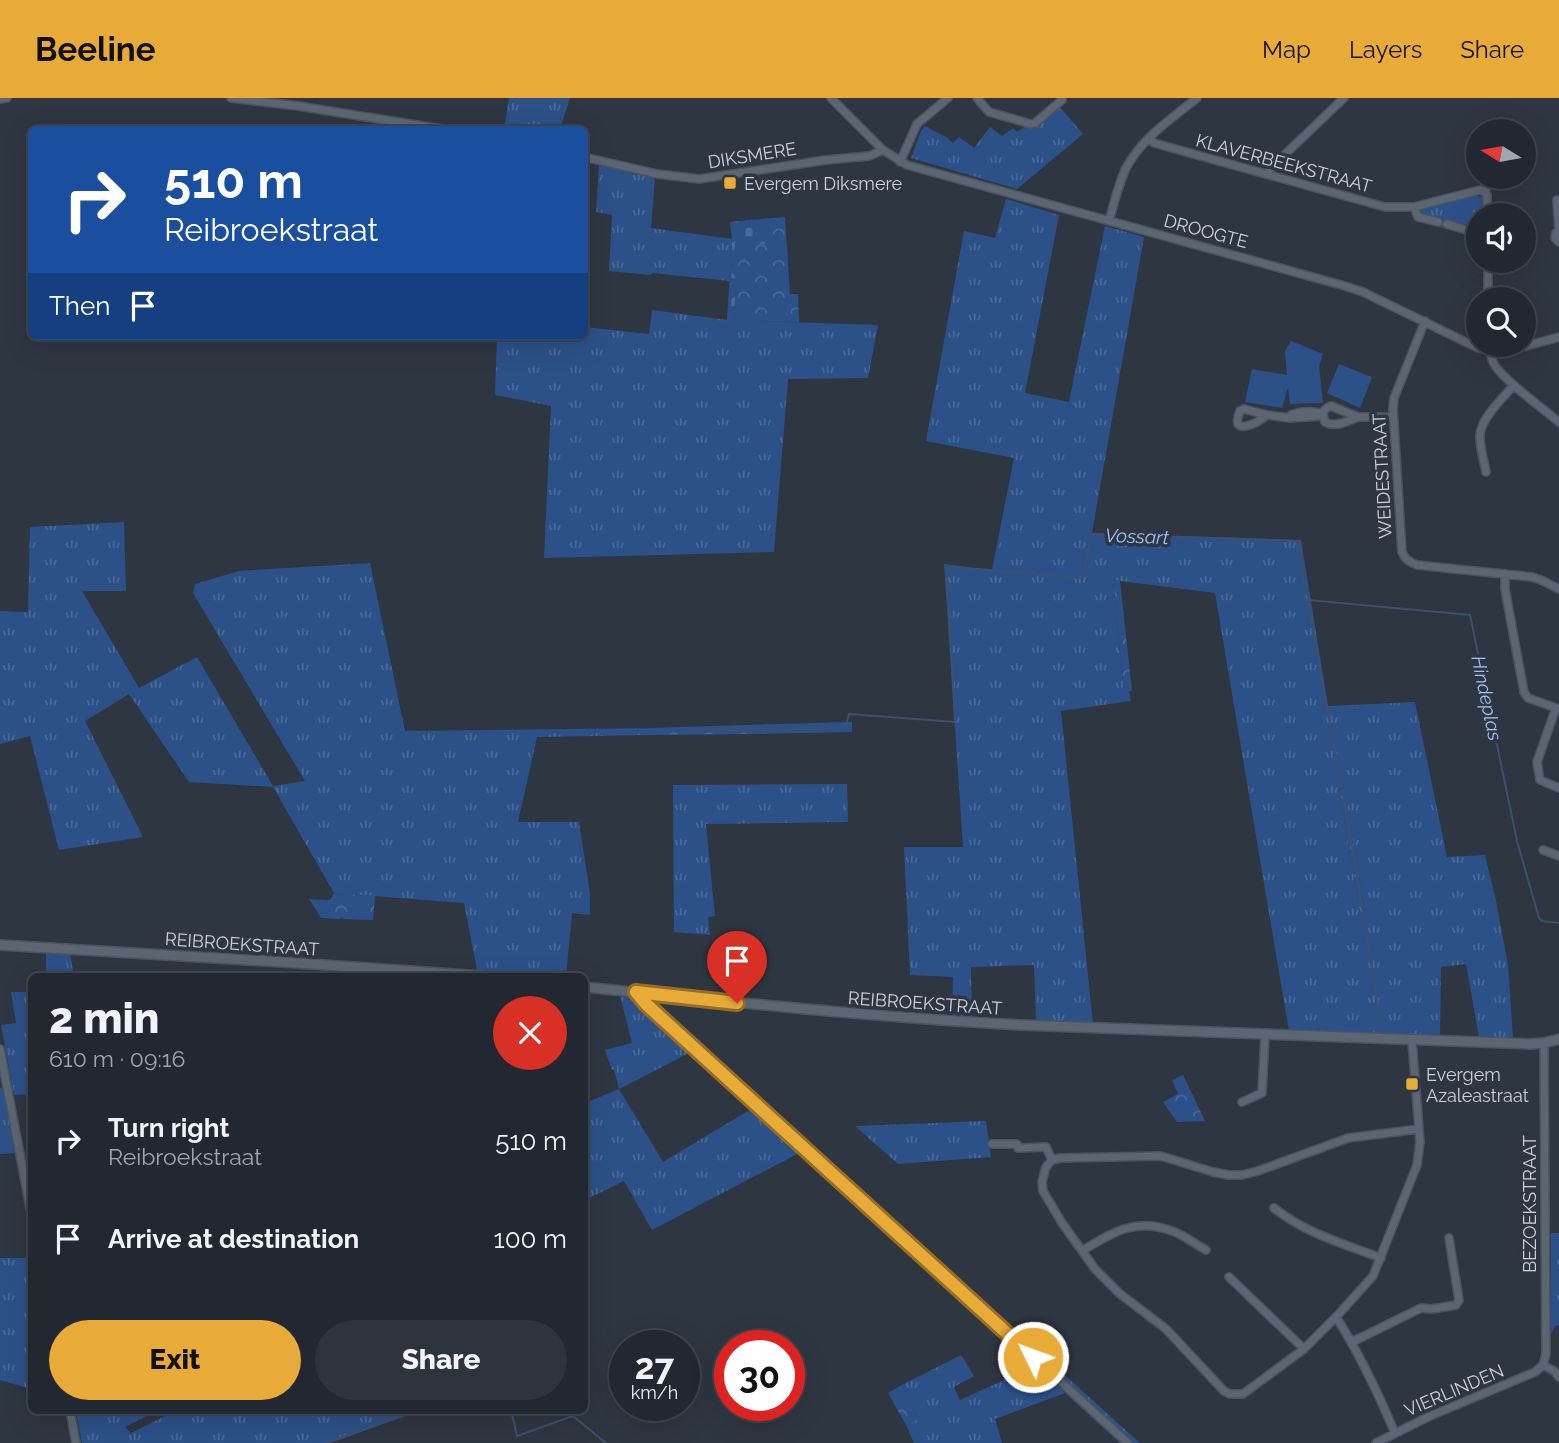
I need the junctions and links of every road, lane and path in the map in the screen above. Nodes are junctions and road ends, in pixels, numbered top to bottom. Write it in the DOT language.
graph roads {
  1 [pos="7,98"];
  2 [pos="231,98"];
  3 [pos="831,98"];
  4 [pos="948,98"];
  5 [pos="977,98"];
  6 [pos="1197,98"];
  7 [pos="1343,98"];
  8 [pos="0,99"];
  9 [pos="1062,99"];
  10 [pos="423,126"];
  11 [pos="1149,138"];
  12 [pos="884,150"];
  13 [pos="588,158"];
  14 [pos="900,162"];
  15 [pos="1266,174"];
  16 [pos="1486,189"];
  17 [pos="1485,192"];
  18 [pos="1557,200"];
  19 [pos="1487,203"];
  20 [pos="1414,207"];
  21 [pos="1109,221"];
  22 [pos="1438,222"];
  23 [pos="1447,224"];
  24 [pos="1466,229"];
  25 [pos="1559,231"];
  26 [pos="1559,242"];
  27 [pos="1425,321"];
  28 [pos="1559,338"];
  29 [pos="1466,340"];
  30 [pos="1536,343"];
  31 [pos="1492,357"];
  32 [pos="1514,385"];
  33 [pos="1267,415"];
  34 [pos="1323,415"];
  35 [pos="1358,417"];
  36 [pos="1393,417"];
  37 [pos="1559,422"];
  38 [pos="1486,472"];
  39 [pos="1505,573"];
  40 [pos="1559,589"];
  41 [pos="1557,709"];
  42 [pos="1559,788"];
  43 [pos="1543,850"];
  44 [pos="1559,856"];
  45 [pos="0,945"];
  46 [pos="439,973"];
  47 [pos="588,987"];
  48 [pos="636,992"];
  49 [pos="1265,1035"];
  50 [pos="1559,1039"];
  51 [pos="1412,1041"];
  52 [pos="1544,1043"];
  53 [pos="0,1049"];
  54 [pos="1242,1102"];
  55 [pos="1419,1129"];
  56 [pos="992,1144"];
  57 [pos="1052,1160"];
  58 [pos="28,1197"];
  59 [pos="1274,1208"];
  60 [pos="1449,1238"];
  61 [pos="1206,1250"];
  62 [pos="1082,1251"];
  63 [pos="1381,1258"];
  64 [pos="1229,1277"];
  65 [pos="1336,1317"];
  66 [pos="1352,1342"];
  67 [pos="1304,1349"];
  68 [pos="1543,1365"];
  69 [pos="1559,1377"];
  70 [pos="70,1414"];
  71 [pos="1395,1433"];
  72 [pos="76,1443"];
  73 [pos="1128,1443"];
  74 [pos="1376,1443"];
  1 -- 8 [label="street"];
  2 -- 10 [label="street"];
  3 -- 12 [label="street, DROOGTE"];
  4 -- 14 [label="street"];
  5 -- 9 [label="street"];
  6 -- 11 [label="street"];
  7 -- 15 [label="street"];
  11 -- 15 [label="street, KLAVERBEEKSTRAAT"];
  11 -- 21 [label="street"];
  12 -- 13 [label="street, DIKSMERE"];
  12 -- 14 [label="street, DROOGTE"];
  14 -- 21 [label="street, DROOGTE"];
  15 -- 20 [label="street, KLAVERBEEKSTRAAT"];
  16 -- 17 [label="street"];
  17 -- 19 [label="street"];
  17 -- 20 [label="street, KLAVERBEEKSTRAAT"];
  18 -- 25 [label="street"];
  20 -- 22 [label="street, KLAVERBEEKSTRAAT"];
  21 -- 27 [label="street, DROOGTE"];
  23 -- 24 [label="street"];
  25 -- 26 [label="street"];
  27 -- 29 [label="street, DROOGTE"];
  27 -- 36 [label="street, WEIDESTRAAT"];
  28 -- 30 [label="street"];
  31 -- 32 [label="street"];
  32 -- 37 [label="street"];
  32 -- 38 [label="street"];
  33 -- 34 [label="street"];
  34 -- 35 [label="street"];
  34 -- 35 [label="street"];
  35 -- 36 [label="street"];
  36 -- 39 [label="street, WEIDESTRAAT"];
  39 -- 40 [label="street, WEIDESTRAAT"];
  39 -- 41 [label="street"];
  41 -- 42 [label="street"];
  43 -- 44 [label="street"];
  45 -- 46 [label="street, REIBROEKSTRAAT"];
  47 -- 48 [label="street, REIBROEKSTRAAT"];
  48 -- 49 [label="street, REIBROEKSTRAAT"];
  48 -- 73 [label="street"];
  49 -- 51 [label="street, REIBROEKSTRAAT"];
  49 -- 54 [label="street"];
  50 -- 52 [label="street, REIBROEKSTRAAT"];
  51 -- 52 [label="street, REIBROEKSTRAAT"];
  51 -- 55 [label="street"];
  52 -- 68 [label="street, BEZOEKSTRAAT"];
  53 -- 58 [label="street"];
  55 -- 57 [label="street"];
  55 -- 63 [label="street"];
  56 -- 57 [label="street"];
  57 -- 62 [label="street"];
  59 -- 63 [label="street"];
  60 -- 66 [label="street"];
  61 -- 62 [label="street"];
  62 -- 67 [label="street"];
  63 -- 65 [label="street"];
  64 -- 67 [label="street"];
  65 -- 66 [label="street"];
  65 -- 67 [label="street"];
  66 -- 71 [label="street"];
  68 -- 69 [label="street"];
  68 -- 71 [label="street, VIERLINDEN"];
  70 -- 72 [label="street"];
  71 -- 74 [label="street, VIERLINDEN"];
}
